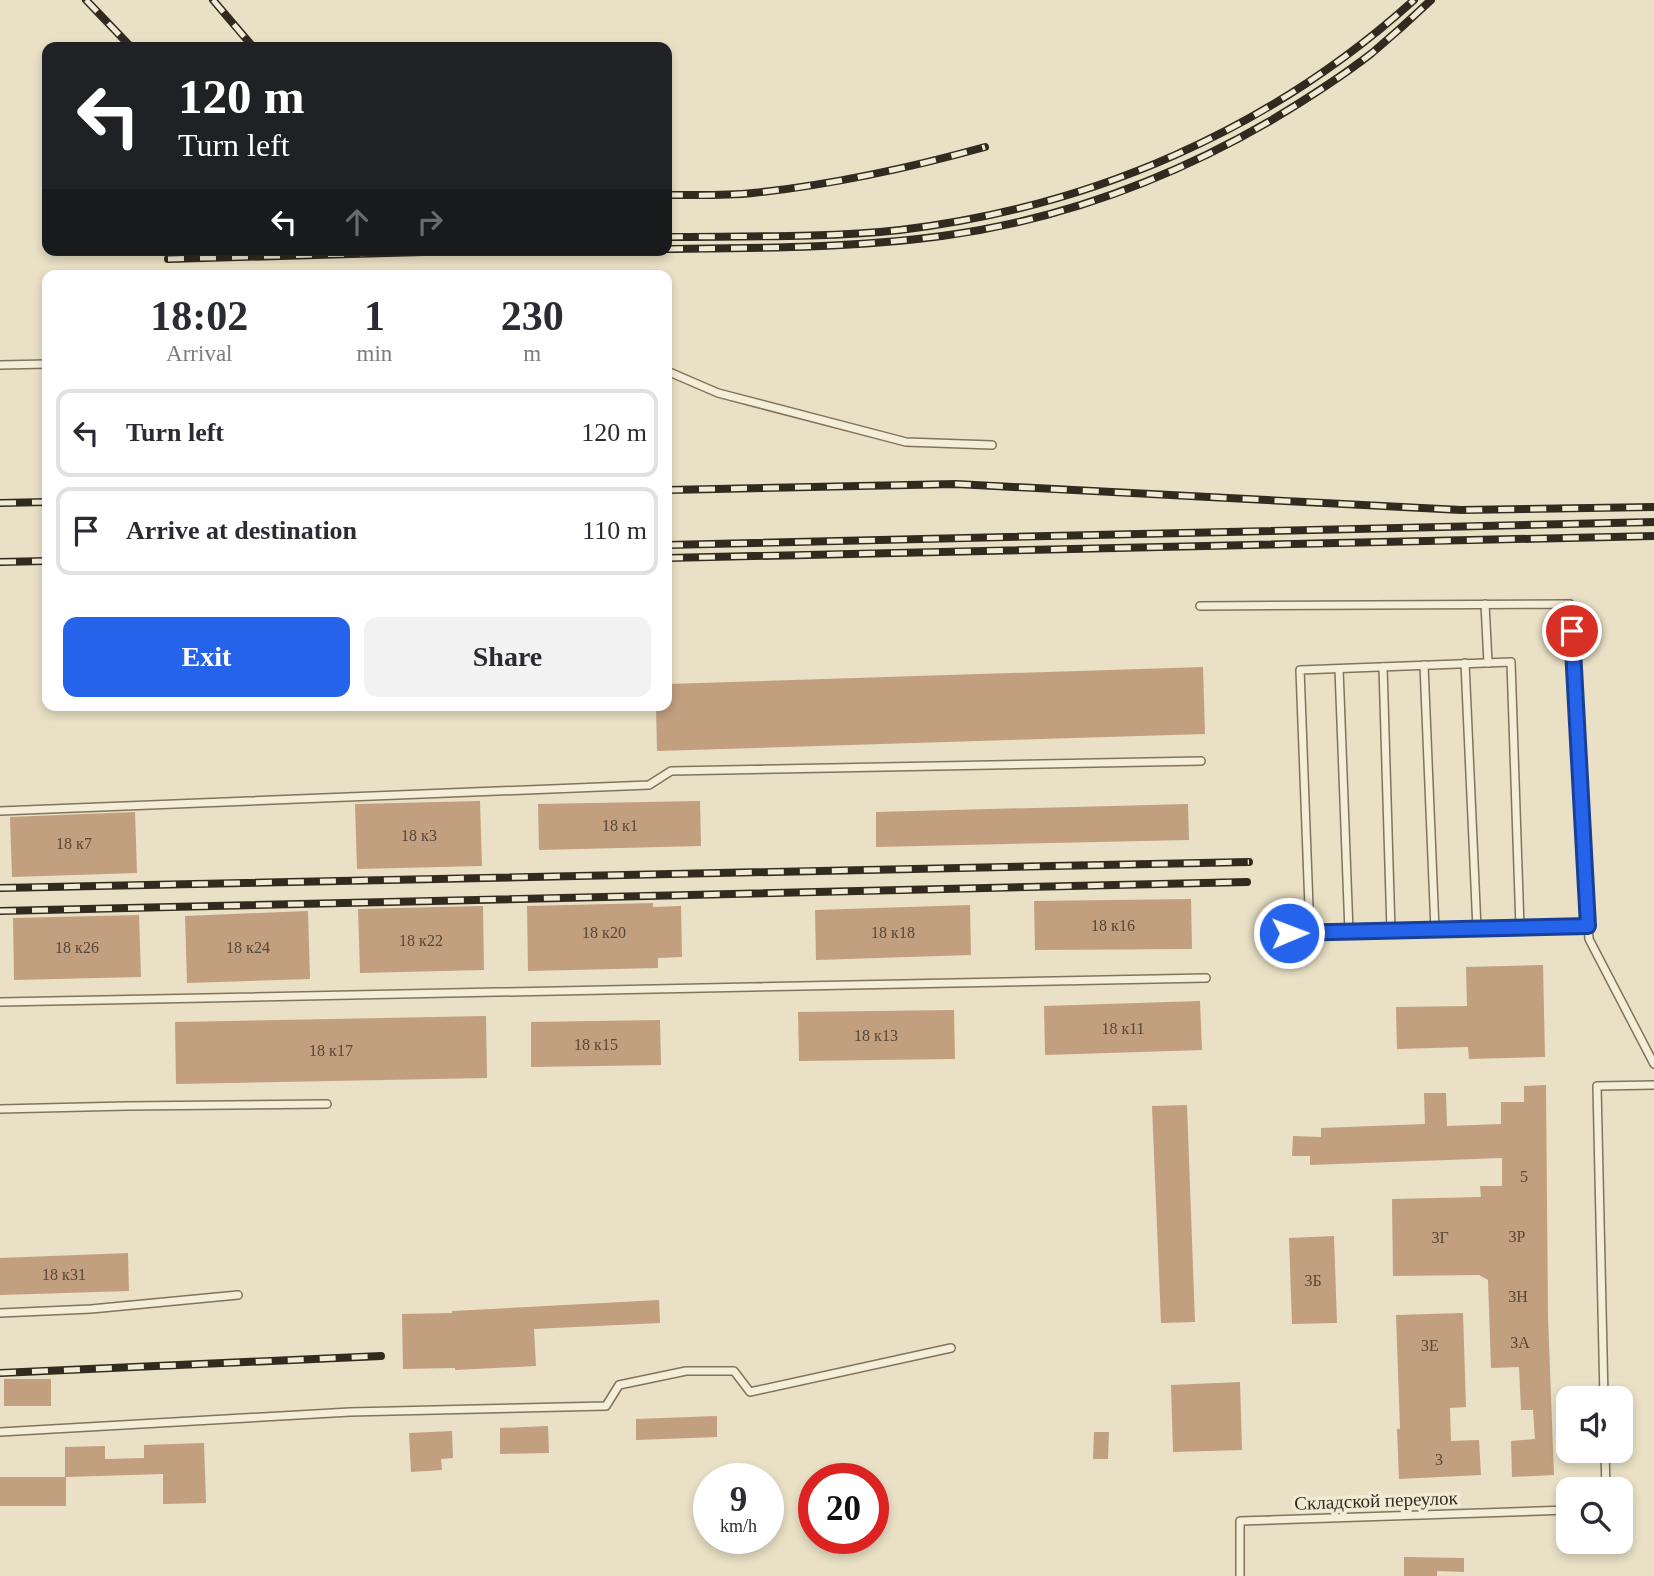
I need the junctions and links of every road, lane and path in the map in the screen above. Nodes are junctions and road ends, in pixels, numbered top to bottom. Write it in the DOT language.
graph roads {
  1 [pos="42,364"];
  2 [pos="0,365"];
  3 [pos="672,373"];
  4 [pos="992,445"];
  5 [pos="1485,604"];
  6 [pos="1200,606"];
  7 [pos="1465,663"];
  8 [pos="1488,663"];
  9 [pos="1424,665"];
  10 [pos="1383,667"];
  11 [pos="1339,668"];
  12 [pos="1201,761"];
  13 [pos="0,811"];
  14 [pos="1588,926"];
  15 [pos="1520,928"];
  16 [pos="1477,929"];
  17 [pos="1435,930"];
  18 [pos="1391,931"];
  19 [pos="1349,932"];
  20 [pos="1289,933"];
  21 [pos="1310,933"];
  22 [pos="1206,978"];
  23 [pos="0,1002"];
  24 [pos="1654,1064"];
  25 [pos="1654,1085"];
  26 [pos="327,1104"];
  27 [pos="0,1109"];
  28 [pos="238,1295"];
  29 [pos="0,1313"];
  30 [pos="951,1348"];
  31 [pos="1604,1386"];
  32 [pos="0,1432"];
  33 [pos="1556,1510"];
  34 [pos="1240,1576"];
  1 -- 2 [label="lane"];
  3 -- 4 [label="lane"];
  5 -- 6 [label="lane"];
  5 -- 8 [label="lane"];
  5 -- 14 [label="lane"];
  7 -- 8 [label="lane"];
  7 -- 9 [label="lane"];
  7 -- 16 [label="lane"];
  8 -- 15 [label="lane"];
  9 -- 10 [label="lane"];
  9 -- 17 [label="lane"];
  10 -- 11 [label="lane"];
  10 -- 18 [label="lane"];
  11 -- 19 [label="lane"];
  11 -- 21 [label="lane"];
  12 -- 13 [label="lane"];
  14 -- 15 [label="lane"];
  14 -- 24 [label="lane"];
  15 -- 16 [label="lane"];
  16 -- 17 [label="lane"];
  17 -- 18 [label="lane"];
  18 -- 19 [label="lane"];
  19 -- 21 [label="lane"];
  20 -- 21 [label="lane"];
  22 -- 23 [label="lane"];
  25 -- 31 [label="lane"];
  26 -- 27 [label="lane"];
  28 -- 29 [label="lane"];
  30 -- 32 [label="lane"];
  33 -- 34 [label="lane, Складской переулок"];
}
